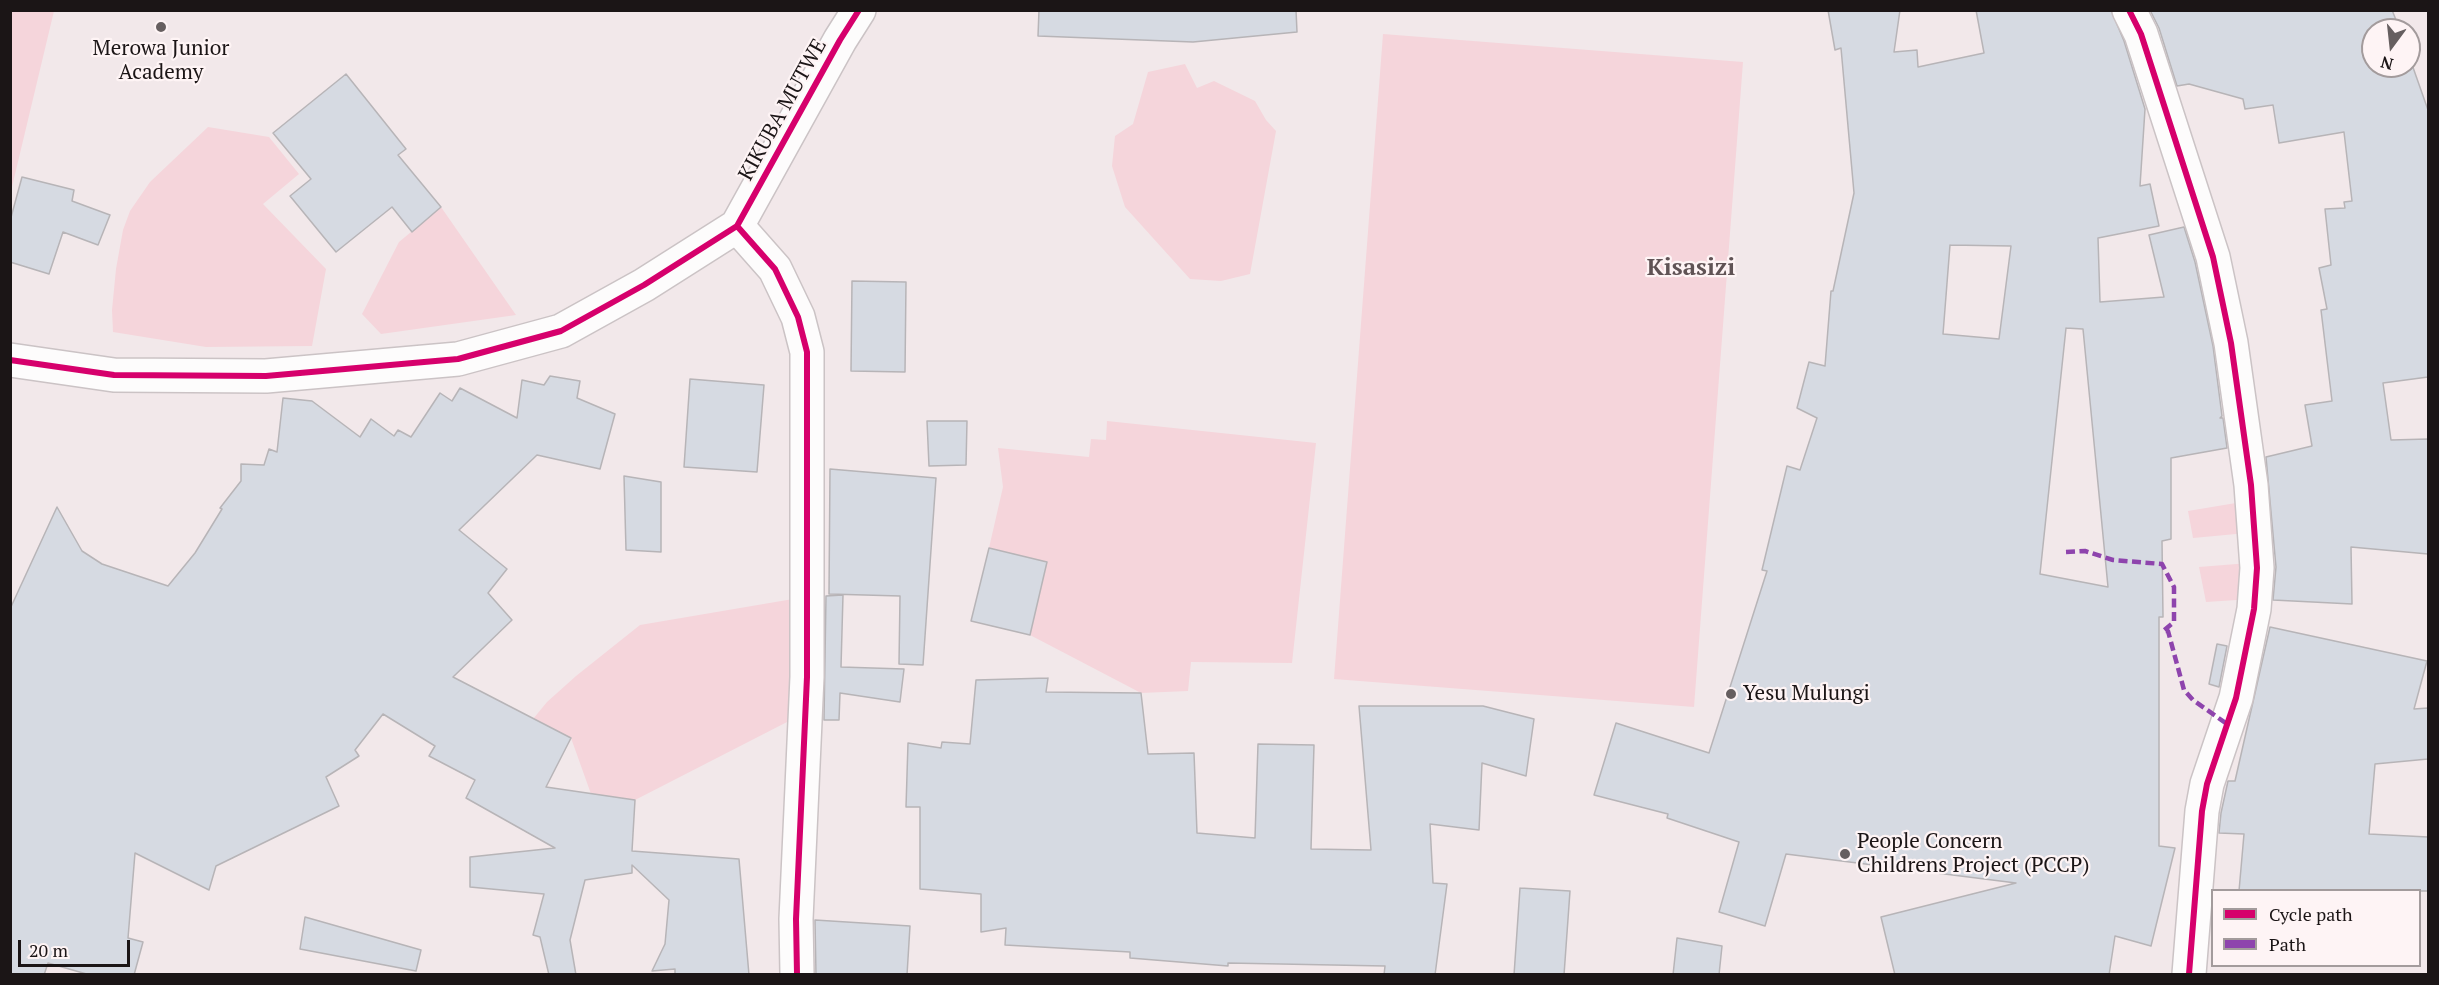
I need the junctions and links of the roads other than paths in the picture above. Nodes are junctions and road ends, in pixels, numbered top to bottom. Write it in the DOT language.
graph roads {
  1 [pos="859,10"];
  2 [pos="2129,10"];
  3 [pos="737,226"];
  4 [pos="10,360"];
  5 [pos="797,975"];
  6 [pos="2188,975"];
  1 -- 3 [label="street, KIKUBA MUTWE"];
  2 -- 6 [label="street"];
  3 -- 4 [label="street"];
  3 -- 5 [label="street"];
}
